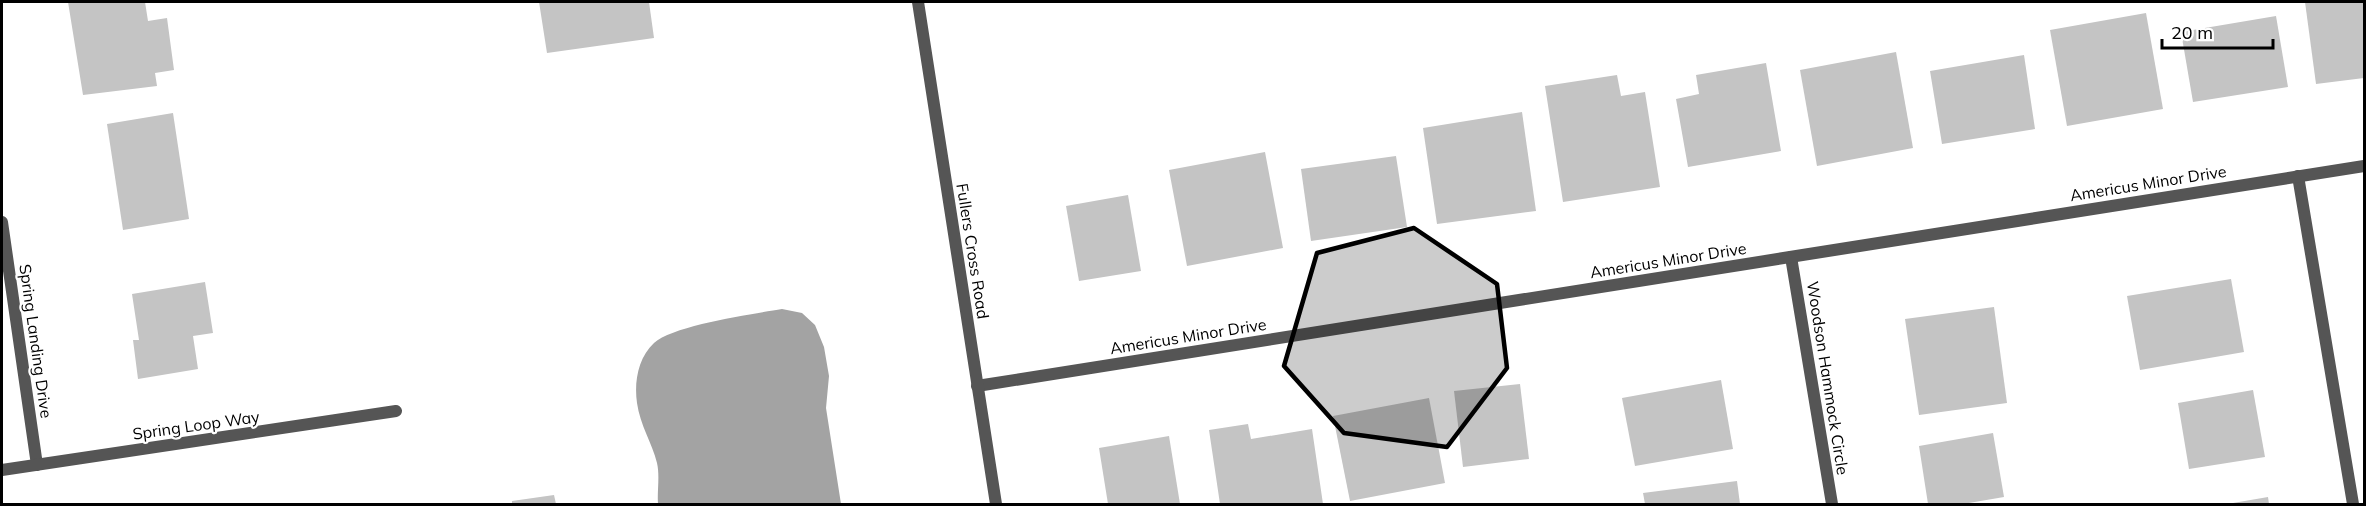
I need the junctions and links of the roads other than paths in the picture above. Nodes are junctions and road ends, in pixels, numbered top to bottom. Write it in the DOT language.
graph roads {
  1 [pos="918,2"];
  2 [pos="2364,166"];
  3 [pos="2298,176"];
  4 [pos="2,222"];
  5 [pos="1791,257"];
  6 [pos="977,386"];
  7 [pos="396,411"];
  8 [pos="38,465"];
  9 [pos="2,470"];
  10 [pos="996,504"];
  11 [pos="1832,504"];
  12 [pos="2353,504"];
  1 -- 6 [label="street, Fullers Cross Road"];
  2 -- 3 [label="street, Americus Minor Drive"];
  3 -- 5 [label="street, Americus Minor Drive"];
  3 -- 12 [label="street"];
  4 -- 8 [label="street, Spring Landing Drive"];
  5 -- 6 [label="street, Americus Minor Drive"];
  5 -- 11 [label="street, Woodson Hammock Circle"];
  6 -- 10 [label="street, Fullers Cross Road"];
  7 -- 8 [label="street, Spring Loop Way"];
  8 -- 9 [label="street, Spring Loop Way"];
}
